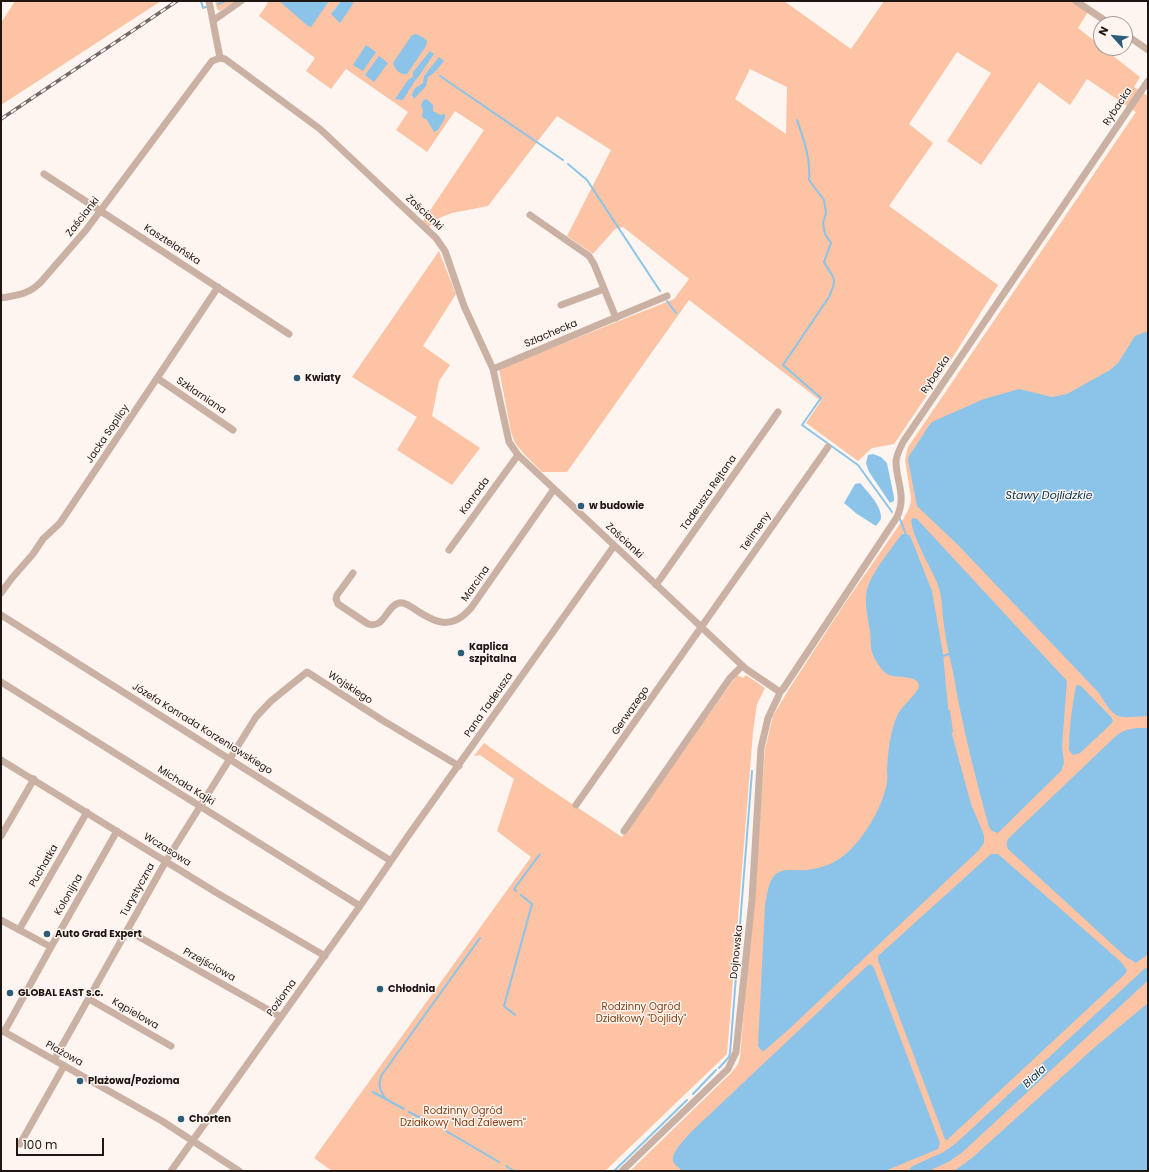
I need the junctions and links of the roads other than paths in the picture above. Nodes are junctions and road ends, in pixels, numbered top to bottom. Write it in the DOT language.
graph roads {
  1 [pos="209,1"];
  2 [pos="241,1"];
  3 [pos="1076,1"];
  4 [pos="1098,16"];
  5 [pos="214,20"];
  6 [pos="1133,40"];
  7 [pos="1148,50"];
  8 [pos="220,58"];
  9 [pos="1148,81"];
  10 [pos="44,174"];
  11 [pos="101,211"];
  12 [pos="530,215"];
  13 [pos="218,288"];
  14 [pos="604,289"];
  15 [pos="667,296"];
  16 [pos="1,298"];
  17 [pos="561,305"];
  18 [pos="616,318"];
  19 [pos="289,334"];
  20 [pos="493,369"];
  21 [pos="157,378"];
  22 [pos="778,412"];
  23 [pos="233,430"];
  24 [pos="828,447"];
  25 [pos="518,455"];
  26 [pos="554,489"];
  27 [pos="614,546"];
  28 [pos="449,550"];
  29 [pos="353,573"];
  30 [pos="656,585"];
  31 [pos="1,593"];
  32 [pos="1,615"];
  33 [pos="701,628"];
  34 [pos="742,666"];
  35 [pos="1,682"];
  36 [pos="780,692"];
  37 [pos="245,734"];
  38 [pos="230,758"];
  39 [pos="1,760"];
  40 [pos="459,766"];
  41 [pos="34,779"];
  42 [pos="576,805"];
  43 [pos="199,806"];
  44 [pos="88,812"];
  45 [pos="624,831"];
  46 [pos="117,832"];
  47 [pos="1,836"];
  48 [pos="408,836"];
  49 [pos="166,861"];
  50 [pos="391,861"];
  51 [pos="360,906"];
  52 [pos="1,920"];
  53 [pos="19,930"];
  54 [pos="127,930"];
  55 [pos="51,947"];
  56 [pos="325,956"];
  57 [pos="89,999"];
  58 [pos="281,1017"];
  59 [pos="2,1031"];
  60 [pos="171,1046"];
  61 [pos="54,1060"];
  62 [pos="64,1066"];
  63 [pos="193,1140"];
  64 [pos="20,1144"];
  65 [pos="171,1171"];
  66 [pos="238,1171"];
  67 [pos="622,1171"];
  1 -- 5 [label="street"];
  2 -- 5 [label="street"];
  3 -- 4 [label="street"];
  5 -- 8 [label="street"];
  6 -- 7 [label="street"];
  8 -- 11 [label="street, Zaścianki"];
  8 -- 20 [label="street, Zaścianki"];
  9 -- 36 [label="street, Rybacka"];
  10 -- 11 [label="street, Kasztelańska"];
  11 -- 13 [label="street, Kasztelańska"];
  11 -- 16 [label="street, Zaścianki"];
  12 -- 14 [label="street"];
  13 -- 19 [label="street, Kasztelańska"];
  13 -- 21 [label="street, Jacka Soplicy"];
  14 -- 17 [label="street"];
  14 -- 18 [label="street"];
  15 -- 18 [label="street, Szlachecka"];
  18 -- 20 [label="street, Szlachecka"];
  20 -- 25 [label="street, Zaścianki"];
  21 -- 23 [label="street, Szklarniana"];
  21 -- 31 [label="street, Jacka Soplicy"];
  22 -- 30 [label="street, Tadeusza Rejtana"];
  24 -- 33 [label="street, Telimeny"];
  25 -- 26 [label="street, Zaścianki"];
  25 -- 28 [label="street, Konrada"];
  26 -- 27 [label="street, Zaścianki"];
  26 -- 29 [label="street, Marcina"];
  27 -- 30 [label="street, Zaścianki"];
  27 -- 40 [label="street, Pana Tadeusza"];
  30 -- 33 [label="street, Zaścianki"];
  32 -- 38 [label="street, Józefa Konrada Korzeniowskiego"];
  33 -- 34 [label="street, Zaścianki"];
  33 -- 42 [label="street, Gerwazego"];
  34 -- 36 [label="street, Zaścianki"];
  34 -- 45 [label="street"];
  35 -- 43 [label="street, Michała Kajki"];
  36 -- 67 [label="street, Dojnowska"];
  37 -- 38 [label="street, Turystyczna"];
  37 -- 40 [label="street, Wojskiego"];
  38 -- 43 [label="street, Turystyczna"];
  38 -- 50 [label="street, Józefa Konrada Korzeniowskiego"];
  39 -- 41 [label="street, Wczasowa"];
  40 -- 48 [label="street, Pana Tadeusza"];
  41 -- 44 [label="street, Wczasowa"];
  41 -- 47 [label="street"];
  43 -- 49 [label="street, Turystyczna"];
  43 -- 51 [label="street, Michała Kajki"];
  44 -- 46 [label="street, Wczasowa"];
  44 -- 53 [label="street, Puchatka"];
  46 -- 49 [label="street, Wczasowa"];
  46 -- 55 [label="street, Kolonijna"];
  48 -- 50 [label="street, Pozioma"];
  49 -- 54 [label="street, Turystyczna"];
  49 -- 56 [label="street, Wczasowa"];
  50 -- 51 [label="street, Pozioma"];
  51 -- 56 [label="street, Pozioma"];
  52 -- 53 [label="street"];
  53 -- 55 [label="street"];
  54 -- 57 [label="street, Turystyczna"];
  54 -- 58 [label="street, Przejściowa"];
  55 -- 59 [label="street, Kolonijna"];
  56 -- 58 [label="street, Pozioma"];
  57 -- 60 [label="street, Kąpielowa"];
  57 -- 61 [label="street, Turystyczna"];
  58 -- 63 [label="street, Pozioma"];
  59 -- 61 [label="street, Plażowa"];
  61 -- 62 [label="street, Plażowa"];
  62 -- 63 [label="street, Plażowa"];
  62 -- 64 [label="street"];
  63 -- 65 [label="street, Pozioma"];
  63 -- 66 [label="street, Plażowa"];
}
